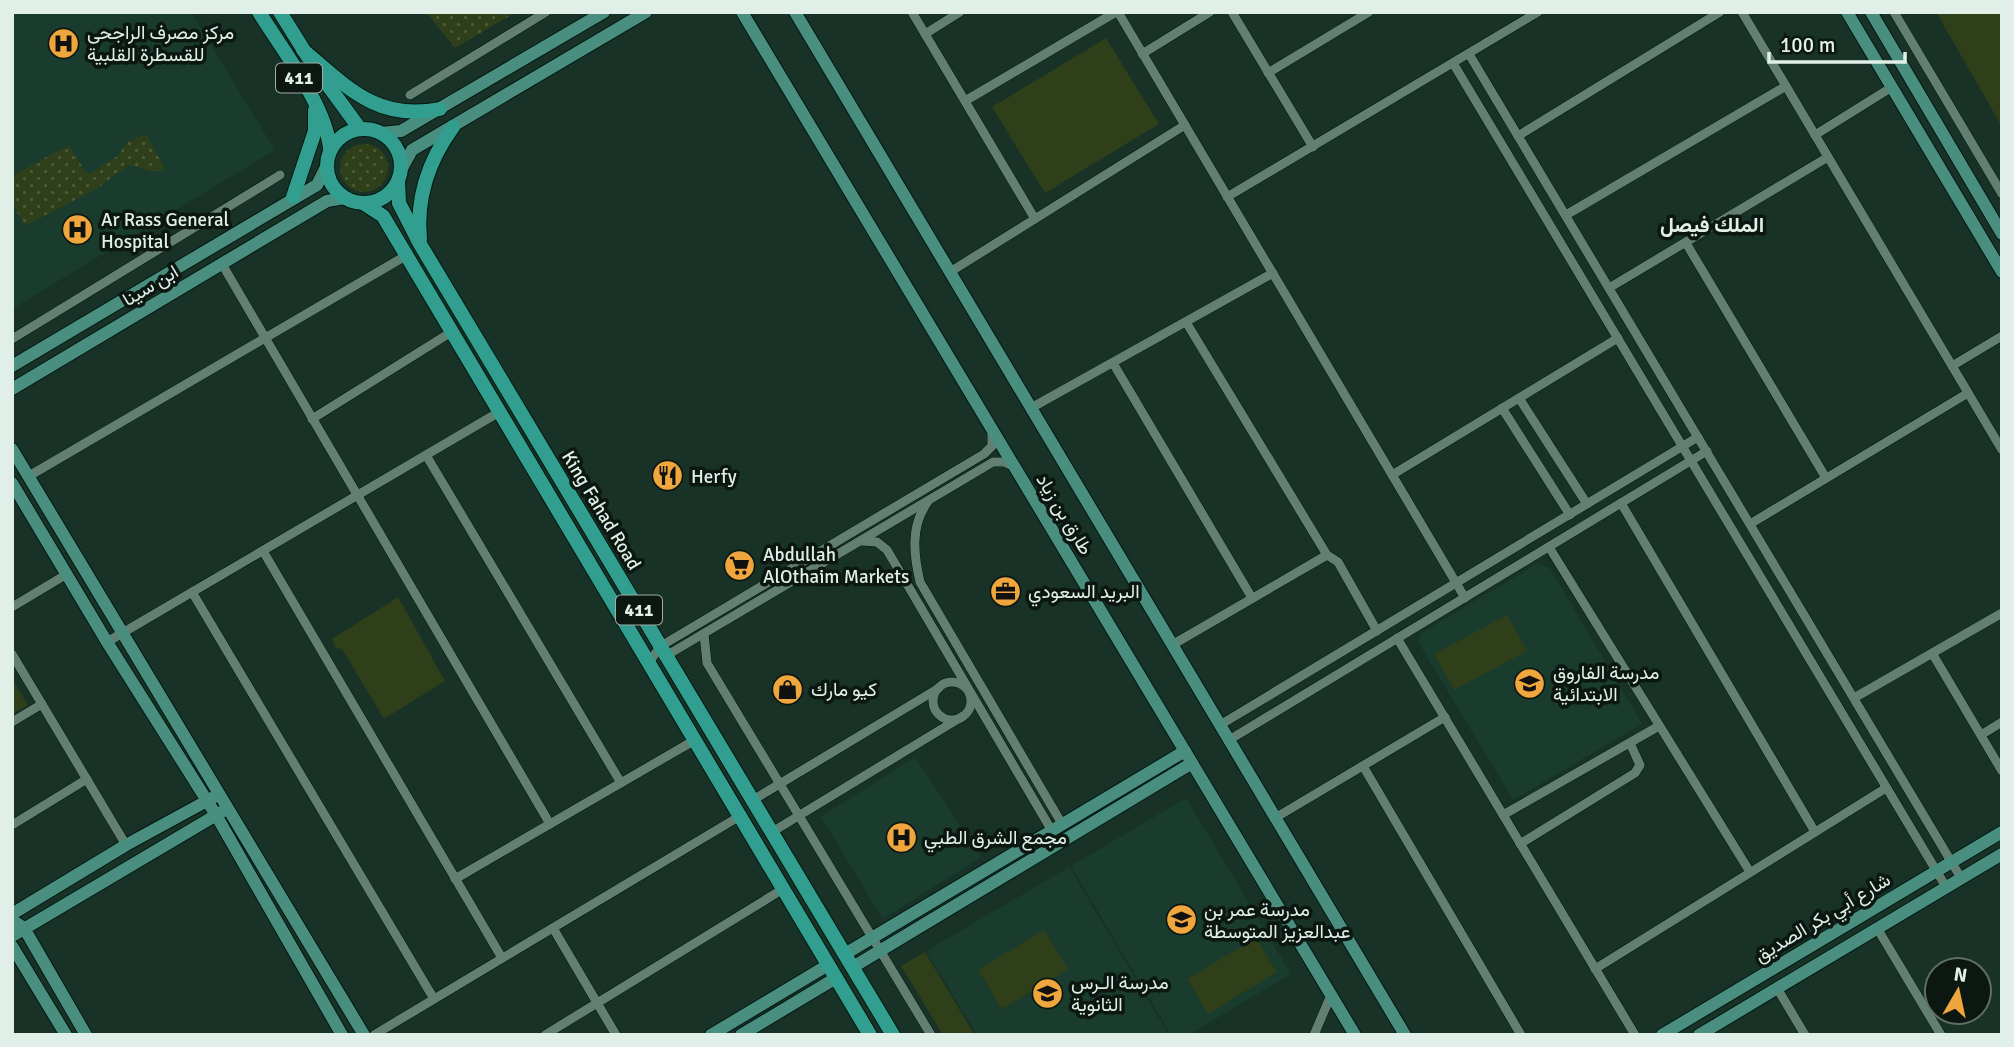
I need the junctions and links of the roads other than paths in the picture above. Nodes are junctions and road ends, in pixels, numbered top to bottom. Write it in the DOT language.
graph roads {
  1 [pos="245,12"];
  2 [pos="259,12"];
  3 [pos="280,12"];
  4 [pos="546,12"];
  5 [pos="604,12"];
  6 [pos="646,12"];
  7 [pos="742,12"];
  8 [pos="794,12"];
  9 [pos="912,12"];
  10 [pos="960,12"];
  11 [pos="1117,12"];
  12 [pos="1210,12"];
  13 [pos="1232,12"];
  14 [pos="1369,12"];
  15 [pos="1538,12"];
  16 [pos="1720,12"];
  17 [pos="1742,12"];
  18 [pos="1847,12"];
  19 [pos="1871,12"];
  20 [pos="1894,12"];
  21 [pos="271,33"];
  22 [pos="925,34"];
  23 [pos="303,50"];
  24 [pos="1142,54"];
  25 [pos="1469,54"];
  26 [pos="1453,63"];
  27 [pos="1268,73"];
  28 [pos="1786,86"];
  29 [pos="1892,87"];
  30 [pos="410,95"];
  31 [pos="965,101"];
  32 [pos="313,102"];
  33 [pos="440,109"];
  34 [pos="1185,125"];
  35 [pos="453,127"];
  36 [pos="360,129"];
  37 [pos="381,133"];
  38 [pos="1518,135"];
  39 [pos="1815,135"];
  40 [pos="1313,147"];
  41 [pos="330,148"];
  42 [pos="1828,157"];
  43 [pos="326,167"];
  44 [pos="280,175"];
  45 [pos="399,176"];
  46 [pos="2002,194"];
  47 [pos="293,197"];
  48 [pos="1227,197"];
  49 [pos="345,198"];
  50 [pos="363,203"];
  51 [pos="1566,215"];
  52 [pos="1035,219"];
  53 [pos="2002,234"];
  54 [pos="1686,243"];
  55 [pos="420,244"];
  56 [pos="407,255"];
  57 [pos="222,264"];
  58 [pos="950,272"];
  59 [pos="2002,272"];
  60 [pos="1273,273"];
  61 [pos="1609,288"];
  62 [pos="1186,321"];
  63 [pos="453,331"];
  64 [pos="2002,336"];
  65 [pos="1618,338"];
  66 [pos="12,339"];
  67 [pos="266,340"];
  68 [pos="1113,363"];
  69 [pos="12,366"];
  70 [pos="1952,366"];
  71 [pos="12,389"];
  72 [pos="1968,393"];
  73 [pos="1519,398"];
  74 [pos="1031,408"];
  75 [pos="1502,408"];
  76 [pos="501,411"];
  77 [pos="312,419"];
  78 [pos="991,427"];
  79 [pos="1698,437"];
  80 [pos="1682,447"];
  81 [pos="12,449"];
  82 [pos="2002,450"];
  83 [pos="1707,452"];
  84 [pos="426,455"];
  85 [pos="1691,461"];
  86 [pos="1015,467"];
  87 [pos="1392,475"];
  88 [pos="29,476"];
  89 [pos="1826,478"];
  90 [pos="12,483"];
  91 [pos="357,496"];
  92 [pos="929,500"];
  93 [pos="1621,503"];
  94 [pos="1587,505"];
  95 [pos="1570,515"];
  96 [pos="1750,524"];
  97 [pos="860,541"];
  98 [pos="1549,547"];
  99 [pos="263,551"];
  100 [pos="1327,555"];
  101 [pos="67,574"];
  102 [pos="1456,583"];
  103 [pos="192,592"];
  104 [pos="1465,597"];
  105 [pos="1252,598"];
  106 [pos="12,607"];
  107 [pos="2002,613"];
  108 [pos="1377,631"];
  109 [pos="122,632"];
  110 [pos="705,634"];
  111 [pos="1397,638"];
  112 [pos="107,642"];
  113 [pos="1172,645"];
  114 [pos="664,651"];
  115 [pos="1933,653"];
  116 [pos="12,654"];
  117 [pos="649,662"];
  118 [pos="972,671"];
  119 [pos="939,688"];
  120 [pos="967,691"];
  121 [pos="1854,698"];
  122 [pos="989,699"];
  123 [pos="42,704"];
  124 [pos="963,716"];
  125 [pos="1445,717"];
  126 [pos="12,722"];
  127 [pos="2002,722"];
  128 [pos="1220,725"];
  129 [pos="1659,726"];
  130 [pos="1981,735"];
  131 [pos="695,740"];
  132 [pos="1229,740"];
  133 [pos="1630,743"];
  134 [pos="1185,751"];
  135 [pos="1192,763"];
  136 [pos="1363,766"];
  137 [pos="2002,771"];
  138 [pos="87,779"];
  139 [pos="621,783"];
  140 [pos="782,783"];
  141 [pos="1886,788"];
  142 [pos="220,793"];
  143 [pos="208,800"];
  144 [pos="753,800"];
  145 [pos="229,808"];
  146 [pos="800,814"];
  147 [pos="216,815"];
  148 [pos="1503,815"];
  149 [pos="740,816"];
  150 [pos="1275,818"];
  151 [pos="550,824"];
  152 [pos="12,825"];
  153 [pos="1057,827"];
  154 [pos="772,832"];
  155 [pos="1815,832"];
  156 [pos="2002,832"];
  157 [pos="1521,844"];
  158 [pos="126,845"];
  159 [pos="2002,854"];
  160 [pos="1952,862"];
  161 [pos="1936,871"];
  162 [pos="1750,872"];
  163 [pos="1961,878"];
  164 [pos="456,879"];
  165 [pos="1946,887"];
  166 [pos="783,889"];
  167 [pos="12,914"];
  168 [pos="12,920"];
  169 [pos="23,928"];
  170 [pos="553,928"];
  171 [pos="1877,928"];
  172 [pos="12,936"];
  173 [pos="872,938"];
  174 [pos="12,946"];
  175 [pos="881,950"];
  176 [pos="502,958"];
  177 [pos="849,961"];
  178 [pos="828,965"];
  179 [pos="1595,968"];
  180 [pos="836,978"];
  181 [pos="1777,988"];
  182 [pos="1332,995"];
  183 [pos="434,999"];
  184 [pos="597,1003"];
  185 [pos="66,1035"];
  186 [pos="86,1035"];
  187 [pos="342,1035"];
  188 [pos="364,1035"];
  189 [pos="374,1035"];
  190 [pos="545,1035"];
  191 [pos="616,1035"];
  192 [pos="710,1035"];
  193 [pos="741,1035"];
  194 [pos="870,1035"];
  195 [pos="893,1035"];
  196 [pos="932,1035"];
  197 [pos="1314,1035"];
  198 [pos="1355,1035"];
  199 [pos="1405,1035"];
  200 [pos="1521,1035"];
  201 [pos="1635,1035"];
  202 [pos="1662,1035"];
  203 [pos="1699,1035"];
  204 [pos="1805,1035"];
  205 [pos="1941,1035"];
  1 -- 21 [label="main road"];
  2 -- 21 [label="main road, 411"];
  3 -- 23 [label="main road, 411"];
  4 -- 30 [label="street"];
  5 -- 33 [label="street"];
  6 -- 35 [label="street"];
  7 -- 78 [label="street, طارق بن زياد"];
  8 -- 58 [label="street, طارق بن زياد"];
  9 -- 22 [label="street"];
  10 -- 22 [label="street"];
  11 -- 24 [label="street"];
  11 -- 31 [label="street"];
  12 -- 24 [label="street"];
  13 -- 27 [label="street"];
  14 -- 27 [label="street"];
  15 -- 25 [label="street"];
  16 -- 38 [label="street"];
  17 -- 28 [label="street"];
  18 -- 29 [label="street"];
  19 -- 53 [label="street"];
  20 -- 46 [label="street"];
  21 -- 32 [label="main road, 411"];
  22 -- 31 [label="street"];
  23 -- 33 [label="main road"];
  23 -- 36 [label="main road, 411"];
  24 -- 34 [label="street"];
  25 -- 26 [label="street"];
  25 -- 38 [label="street"];
  26 -- 40 [label="street"];
  26 -- 65 [label="street"];
  27 -- 40 [label="street"];
  28 -- 39 [label="street"];
  28 -- 51 [label="street"];
  29 -- 39 [label="street"];
  29 -- 59 [label="street"];
  31 -- 52 [label="street"];
  32 -- 41 [label="main road, 411"];
  32 -- 47 [label="main road"];
  33 -- 37 [label="street"];
  34 -- 48 [label="street"];
  34 -- 52 [label="street"];
  35 -- 45 [label="street"];
  35 -- 55 [label="main road"];
  36 -- 37 [label="main road"];
  36 -- 41 [label="main road"];
  37 -- 45 [label="main road, 411"];
  38 -- 51 [label="street"];
  39 -- 42 [label="street"];
  40 -- 48 [label="street"];
  41 -- 43 [label="main road, 411"];
  42 -- 54 [label="street"];
  42 -- 70 [label="street"];
  43 -- 47 [label="street, ابن سينا"];
  43 -- 49 [label="main road"];
  44 -- 66 [label="street"];
  45 -- 50 [label="main road"];
  45 -- 55 [label="main road, King Fahad Road / 411"];
  47 -- 69 [label="street, ابن سينا"];
  48 -- 60 [label="street"];
  49 -- 50 [label="main road, 411"];
  49 -- 57 [label="street, ابن سينا"];
  50 -- 56 [label="main road, King Fahad Road / 411"];
  51 -- 61 [label="street"];
  52 -- 58 [label="street"];
  54 -- 61 [label="street"];
  54 -- 89 [label="street"];
  55 -- 114 [label="main road, King Fahad Road / 411"];
  56 -- 63 [label="main road, King Fahad Road / 411"];
  56 -- 67 [label="street"];
  57 -- 67 [label="street"];
  57 -- 71 [label="street, ابن سينا"];
  58 -- 74 [label="street, طارق بن زياد"];
  60 -- 62 [label="street"];
  60 -- 87 [label="street"];
  61 -- 79 [label="street"];
  62 -- 68 [label="street"];
  62 -- 100 [label="street"];
  63 -- 76 [label="main road, King Fahad Road / 411"];
  63 -- 77 [label="street"];
  64 -- 70 [label="street"];
  65 -- 73 [label="street"];
  65 -- 80 [label="street"];
  67 -- 77 [label="street"];
  67 -- 88 [label="street"];
  68 -- 74 [label="street"];
  68 -- 105 [label="street"];
  70 -- 72 [label="street"];
  72 -- 82 [label="street"];
  72 -- 89 [label="street"];
  73 -- 75 [label="street"];
  73 -- 94 [label="street"];
  74 -- 113 [label="street, طارق بن زياد"];
  75 -- 87 [label="street"];
  75 -- 95 [label="street"];
  76 -- 84 [label="street"];
  76 -- 117 [label="main road, King Fahad Road / 411"];
  77 -- 91 [label="street"];
  78 -- 86 [label="street, طارق بن زياد"];
  78 -- 114 [label="street"];
  79 -- 80 [label="street"];
  79 -- 83 [label="street"];
  80 -- 85 [label="street"];
  80 -- 94 [label="street"];
  81 -- 88 [label="street"];
  83 -- 85 [label="street"];
  83 -- 96 [label="street"];
  84 -- 91 [label="street"];
  84 -- 139 [label="street"];
  85 -- 93 [label="street"];
  85 -- 141 [label="street"];
  86 -- 92 [label="street"];
  86 -- 134 [label="street, طارق بن زياد"];
  87 -- 102 [label="street"];
  88 -- 109 [label="street"];
  89 -- 96 [label="street"];
  90 -- 101 [label="street"];
  91 -- 99 [label="street"];
  91 -- 151 [label="street"];
  92 -- 97 [label="street"];
  92 -- 118 [label="street"];
  93 -- 98 [label="street"];
  93 -- 155 [label="street"];
  94 -- 95 [label="street"];
  95 -- 102 [label="street"];
  96 -- 121 [label="street"];
  97 -- 110 [label="street"];
  97 -- 120 [label="street"];
  98 -- 104 [label="street"];
  98 -- 129 [label="street"];
  99 -- 103 [label="street"];
  99 -- 164 [label="street"];
  100 -- 105 [label="street"];
  100 -- 108 [label="street"];
  101 -- 106 [label="street"];
  101 -- 112 [label="street"];
  102 -- 104 [label="street"];
  102 -- 108 [label="street"];
  103 -- 109 [label="street"];
  103 -- 183 [label="street"];
  104 -- 111 [label="street"];
  105 -- 113 [label="street"];
  107 -- 115 [label="street"];
  108 -- 128 [label="street"];
  109 -- 112 [label="street"];
  109 -- 142 [label="street"];
  110 -- 114 [label="street"];
  110 -- 140 [label="street"];
  111 -- 125 [label="street"];
  111 -- 132 [label="street"];
  112 -- 143 [label="street"];
  113 -- 128 [label="street, طارق بن زياد"];
  114 -- 117 [label="street"];
  114 -- 144 [label="main road, King Fahad Road / 411"];
  115 -- 121 [label="street"];
  115 -- 130 [label="street"];
  116 -- 123 [label="street"];
  117 -- 131 [label="main road, King Fahad Road / 411"];
  118 -- 120 [label="street"];
  118 -- 122 [label="street"];
  119 -- 120 [label="street"];
  119 -- 124 [label="street"];
  119 -- 140 [label="street"];
  120 -- 122 [label="street"];
  120 -- 124 [label="street"];
  120 -- 153 [label="street"];
  121 -- 160 [label="street"];
  122 -- 153 [label="street"];
  123 -- 126 [label="street"];
  123 -- 138 [label="street"];
  124 -- 146 [label="street"];
  125 -- 136 [label="street"];
  125 -- 148 [label="street"];
  127 -- 130 [label="street"];
  128 -- 132 [label="street, طارق بن زياد"];
  129 -- 133 [label="street"];
  129 -- 162 [label="street"];
  130 -- 137 [label="street"];
  131 -- 139 [label="street"];
  131 -- 149 [label="main road, King Fahad Road / 411"];
  132 -- 150 [label="street, طارق بن زياد"];
  133 -- 148 [label="street"];
  133 -- 157 [label="street"];
  134 -- 135 [label="street, طارق بن زياد"];
  134 -- 153 [label="street"];
  135 -- 175 [label="street"];
  135 -- 182 [label="street, طارق بن زياد"];
  136 -- 150 [label="street"];
  136 -- 200 [label="street"];
  138 -- 152 [label="street"];
  138 -- 158 [label="street"];
  139 -- 151 [label="street"];
  140 -- 144 [label="street"];
  140 -- 146 [label="street"];
  141 -- 155 [label="street"];
  141 -- 161 [label="street"];
  142 -- 143 [label="street"];
  142 -- 145 [label="street"];
  143 -- 147 [label="street"];
  143 -- 158 [label="street"];
  144 -- 154 [label="main road, King Fahad Road / 411"];
  145 -- 147 [label="street"];
  145 -- 188 [label="street"];
  146 -- 154 [label="street"];
  146 -- 173 [label="street"];
  147 -- 169 [label="street"];
  147 -- 187 [label="street"];
  148 -- 157 [label="street"];
  149 -- 166 [label="main road, King Fahad Road / 411"];
  149 -- 170 [label="street"];
  150 -- 199 [label="street, طارق بن زياد"];
  151 -- 164 [label="street"];
  153 -- 173 [label="street"];
  154 -- 177 [label="main road, King Fahad Road / 411"];
  155 -- 162 [label="street"];
  156 -- 160 [label="street, شارع أبي بكر الصديق"];
  157 -- 179 [label="street"];
  158 -- 167 [label="street"];
  159 -- 163 [label="street, شارع أبي بكر الصديق"];
  160 -- 161 [label="street, شارع أبي بكر الصديق"];
  160 -- 163 [label="street"];
  161 -- 165 [label="street"];
  161 -- 202 [label="street, شارع أبي بكر الصديق"];
  162 -- 179 [label="street"];
  163 -- 165 [label="street, شارع أبي بكر الصديق"];
  164 -- 176 [label="street"];
  165 -- 171 [label="street, شارع أبي بكر الصديق"];
  166 -- 178 [label="main road, King Fahad Road / 411"];
  166 -- 184 [label="street"];
  168 -- 169 [label="street"];
  169 -- 172 [label="street"];
  169 -- 186 [label="street"];
  170 -- 176 [label="street"];
  170 -- 184 [label="street"];
  171 -- 181 [label="street, شارع أبي بكر الصديق"];
  171 -- 205 [label="street"];
  173 -- 175 [label="street"];
  173 -- 177 [label="street"];
  174 -- 185 [label="street"];
  175 -- 177 [label="street"];
  175 -- 196 [label="street"];
  176 -- 183 [label="street"];
  177 -- 195 [label="main road, King Fahad Road / 411"];
  178 -- 180 [label="main road, King Fahad Road / 411"];
  178 -- 192 [label="street"];
  179 -- 201 [label="street"];
  180 -- 193 [label="street"];
  180 -- 194 [label="main road, King Fahad Road / 411"];
  181 -- 203 [label="street, شارع أبي بكر الصديق"];
  181 -- 204 [label="street"];
  182 -- 197 [label="street"];
  182 -- 198 [label="street, طارق بن زياد"];
  183 -- 189 [label="street"];
  184 -- 190 [label="street"];
  184 -- 191 [label="street"];
}
